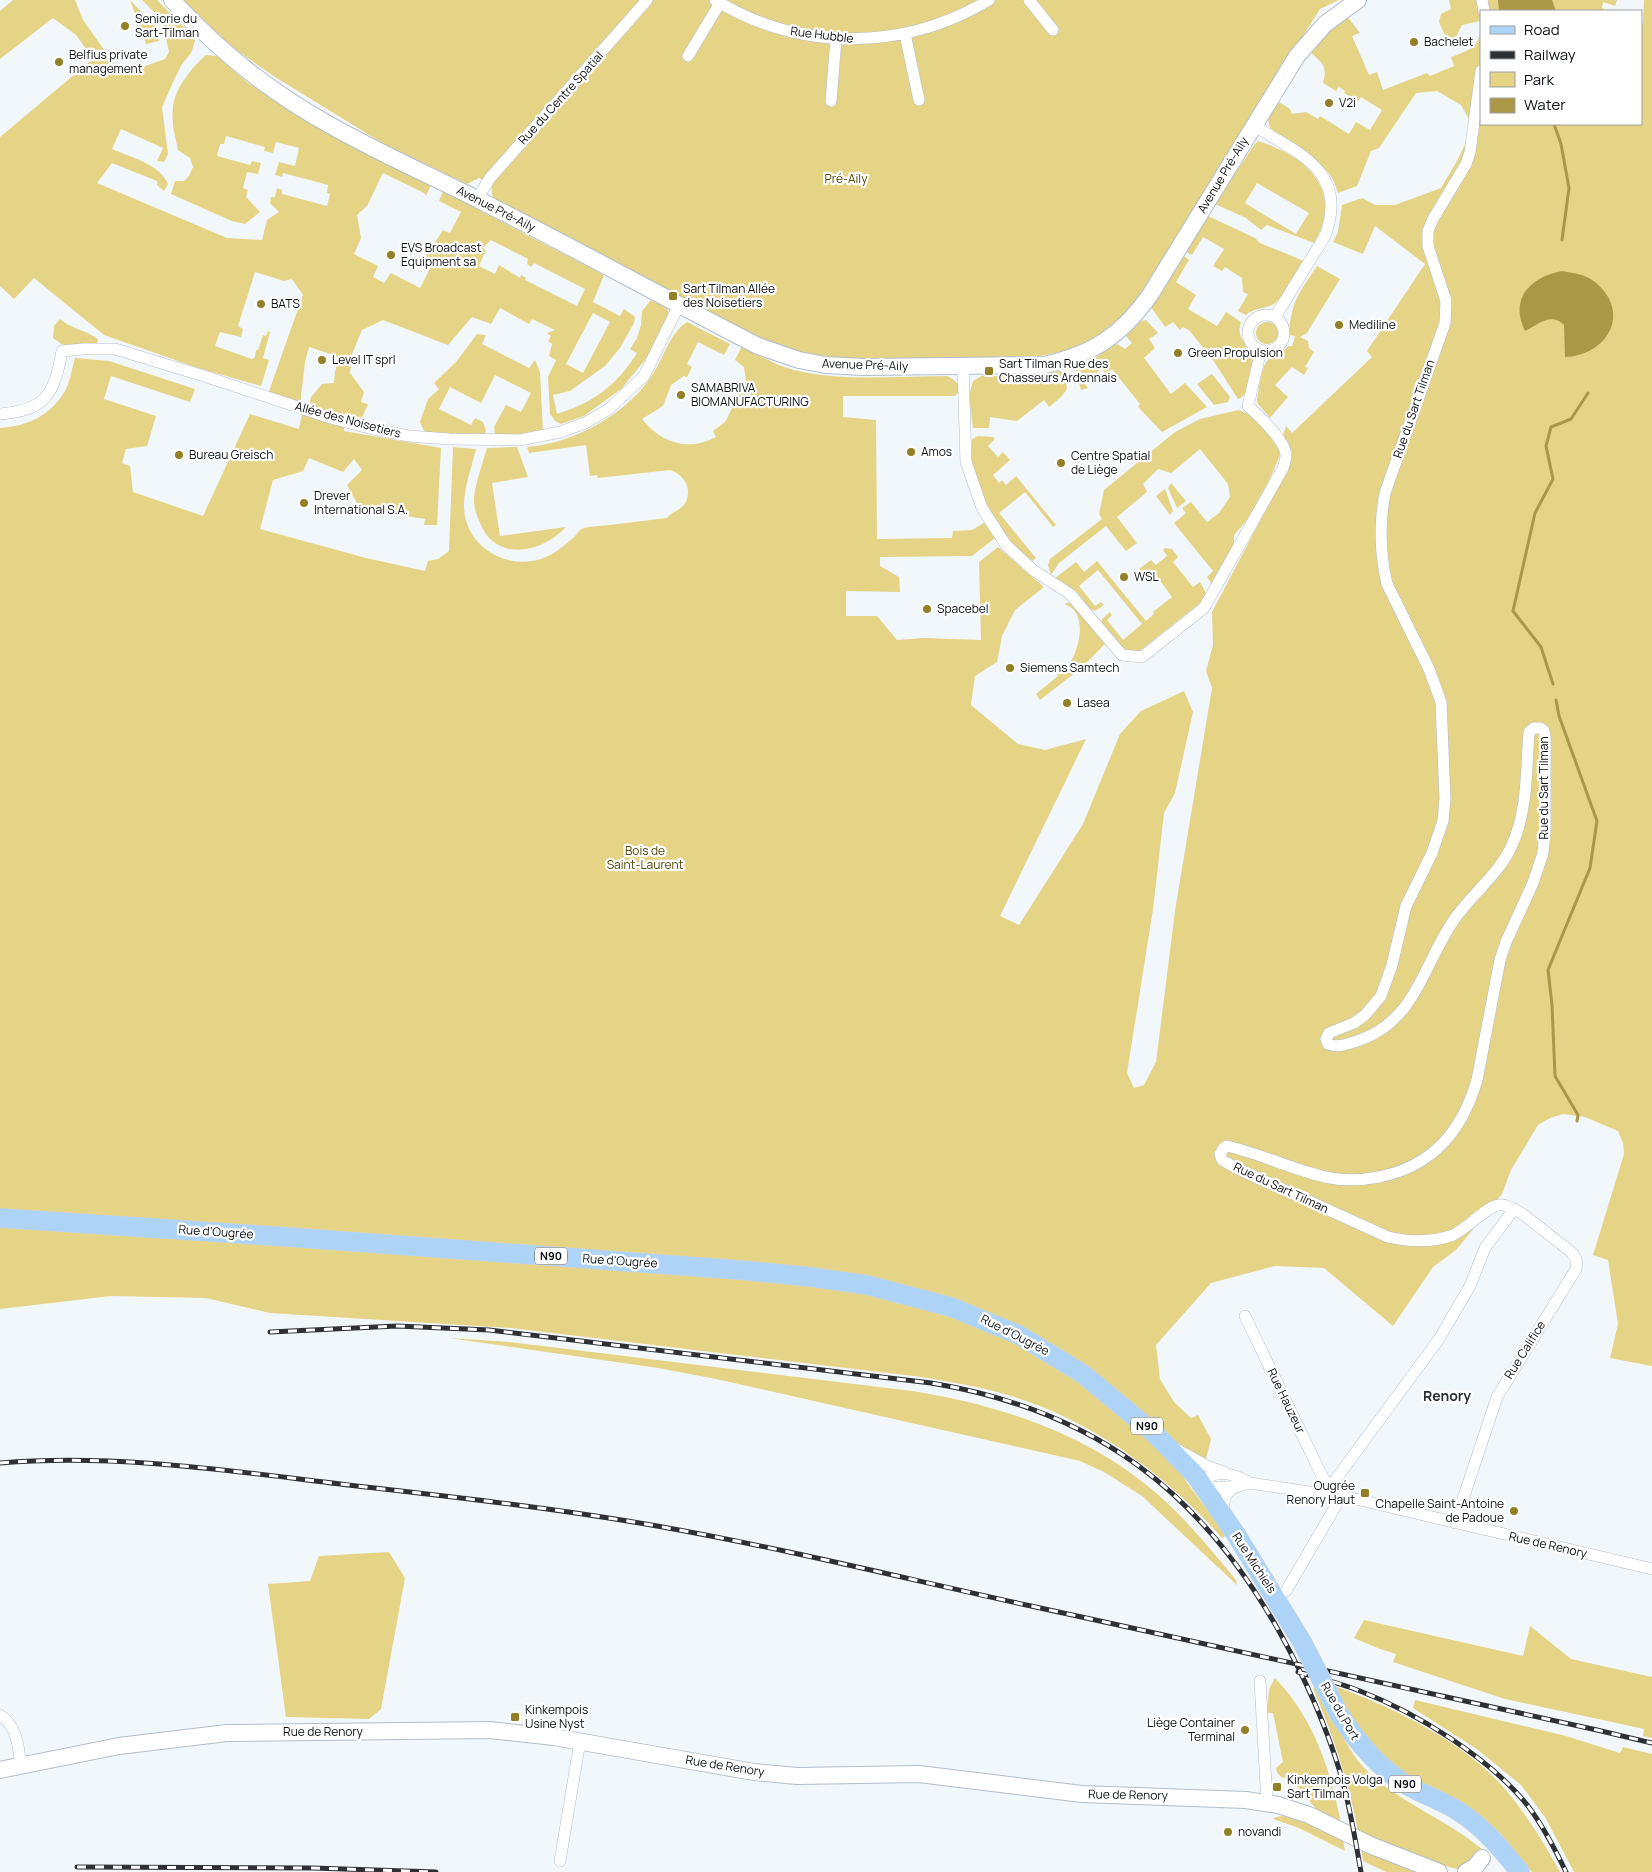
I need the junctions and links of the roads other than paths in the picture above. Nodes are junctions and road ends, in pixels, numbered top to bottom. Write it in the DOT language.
graph roads {
  1 [pos="172,0"];
  2 [pos="647,0"];
  3 [pos="989,0"];
  4 [pos="1029,0"];
  5 [pos="1358,0"];
  6 [pos="718,2"];
  7 [pos="1053,30"];
  8 [pos="905,34"];
  9 [pos="836,39"];
  10 [pos="688,56"];
  11 [pos="1480,78"];
  12 [pos="919,100"];
  13 [pos="831,101"];
  14 [pos="1253,126"];
  15 [pos="477,199"];
  16 [pos="680,305"];
  17 [pos="1275,317"];
  18 [pos="1262,350"];
  19 [pos="963,366"];
  20 [pos="0,414"];
  21 [pos="1514,1209"];
  22 [pos="0,1218"];
  23 [pos="1246,1316"];
  24 [pos="1166,1444"];
  25 [pos="1228,1474"];
  26 [pos="1250,1483"];
  27 [pos="1204,1486"];
  28 [pos="1236,1486"];
  29 [pos="1327,1490"];
  30 [pos="1341,1497"];
  31 [pos="1356,1499"];
  32 [pos="1224,1516"];
  33 [pos="1455,1523"];
  34 [pos="1652,1569"];
  35 [pos="1286,1591"];
  36 [pos="1302,1642"];
  37 [pos="1260,1682"];
  38 [pos="0,1715"];
  39 [pos="580,1741"];
  40 [pos="21,1766"];
  41 [pos="0,1770"];
  42 [pos="1267,1803"];
  43 [pos="1487,1834"];
  44 [pos="1482,1858"];
  45 [pos="560,1861"];
  46 [pos="1509,1864"];
  47 [pos="1439,1872"];
  48 [pos="1466,1872"];
  1 -- 15 [label="street, Avenue Pré-Aily"];
  2 -- 15 [label="street, Rue du Centre Spatial"];
  3 -- 8 [label="street, Rue Hubble"];
  4 -- 7 [label="street"];
  5 -- 14 [label="street, Avenue Pré-Aily"];
  6 -- 9 [label="street, Rue Hubble"];
  6 -- 10 [label="street"];
  8 -- 9 [label="street, Rue Hubble"];
  8 -- 12 [label="street"];
  9 -- 13 [label="street"];
  11 -- 21 [label="street, Rue du Sart Tilman"];
  14 -- 17 [label="street"];
  14 -- 19 [label="street, Avenue Pré-Aily"];
  15 -- 16 [label="street, Avenue Pré-Aily"];
  16 -- 19 [label="street, Avenue Pré-Aily"];
  16 -- 20 [label="street, Allée des Noisetiers"];
  17 -- 18 [label="street"];
  17 -- 18 [label="street"];
  18 -- 19 [label="street"];
  21 -- 29 [label="street"];
  21 -- 33 [label="street, Rue Califice"];
  22 -- 24 [label="main road, Rue d'Ougrée / N90"];
  23 -- 29 [label="street, Rue Hauzeur"];
  24 -- 25 [label="street, Rue d'Ougrée"];
  24 -- 27 [label="main road, Rue d'Ougrée / N90"];
  25 -- 26 [label="street, Rue d'Ougrée"];
  25 -- 27 [label="street"];
  26 -- 28 [label="street, Rue d'Ougrée"];
  26 -- 29 [label="street, Rue d'Ougrée"];
  27 -- 28 [label="street, Rue d'Ougrée"];
  27 -- 32 [label="main road, Rue Michiels / N90"];
  28 -- 32 [label="street"];
  29 -- 30 [label="street, Rue d'Ougrée"];
  30 -- 31 [label="street, Rue d'Ougrée"];
  30 -- 35 [label="street"];
  31 -- 33 [label="street, Rue de Renory"];
  32 -- 36 [label="main road, Rue Michiels / N90"];
  33 -- 34 [label="street, Rue de Renory"];
  36 -- 43 [label="main road, Rue du Port / N90, bridge"];
  37 -- 42 [label="street"];
  38 -- 40 [label="street"];
  39 -- 40 [label="street, Rue de Renory"];
  39 -- 42 [label="street, Rue de Renory"];
  39 -- 45 [label="street"];
  40 -- 41 [label="street, Rue de Renory"];
  42 -- 47 [label="street, Rue de Renory"];
  43 -- 44 [label="street"];
  43 -- 46 [label="main road, Rue du Port / N90"];
  44 -- 46 [label="street"];
  44 -- 48 [label="street"];
}
